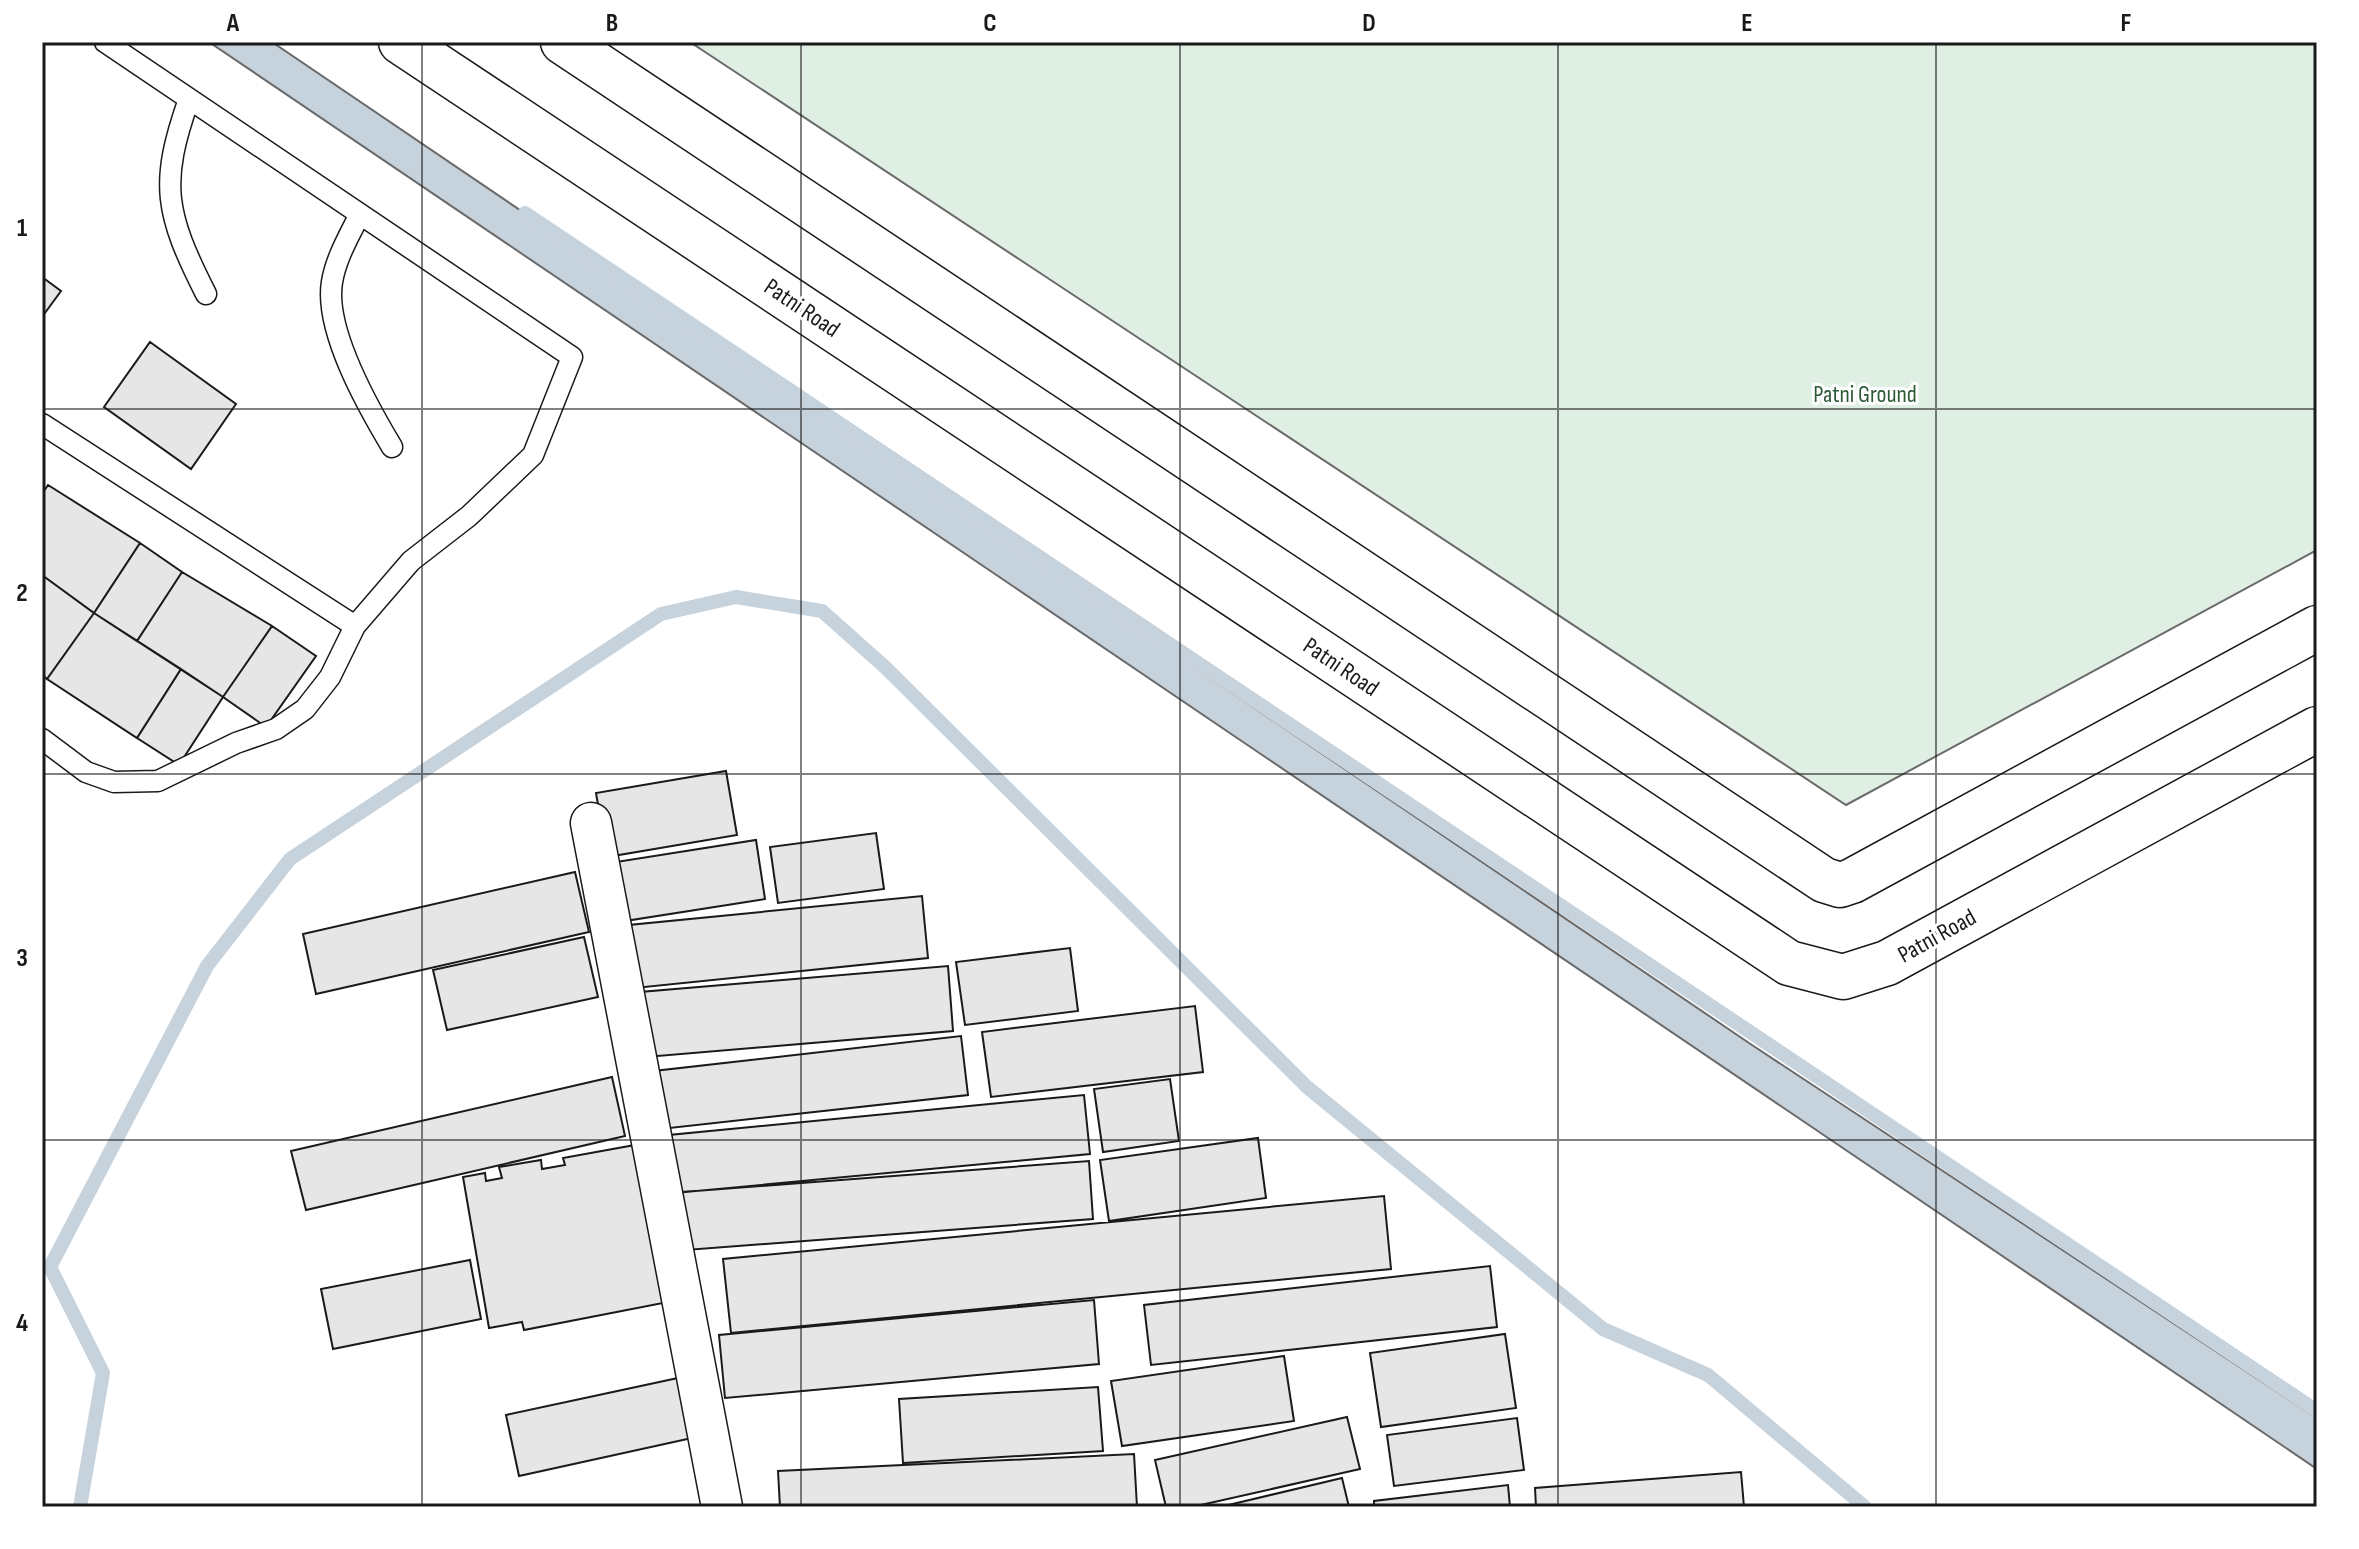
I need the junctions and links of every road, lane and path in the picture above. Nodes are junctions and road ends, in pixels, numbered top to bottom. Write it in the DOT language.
graph roads {
  1 [pos="105,42"];
  2 [pos="401,42"];
  3 [pos="563,42"];
  4 [pos="189,99"];
  5 [pos="360,214"];
  6 [pos="206,294"];
  7 [pos="42,424"];
  8 [pos="392,447"];
  9 [pos="355,626"];
  10 [pos="2317,628"];
  11 [pos="2317,729"];
  12 [pos="42,739"];
  13 [pos="591,823"];
  14 [pos="722,1507"];
  1 -- 4 [label="lane"];
  2 -- 11 [label="main road, Patni Road"];
  3 -- 10 [label="main road"];
  4 -- 5 [label="lane"];
  4 -- 6 [label="lane"];
  5 -- 8 [label="lane"];
  5 -- 9 [label="lane"];
  7 -- 9 [label="lane"];
  9 -- 12 [label="lane"];
  13 -- 14 [label="street"];
}
